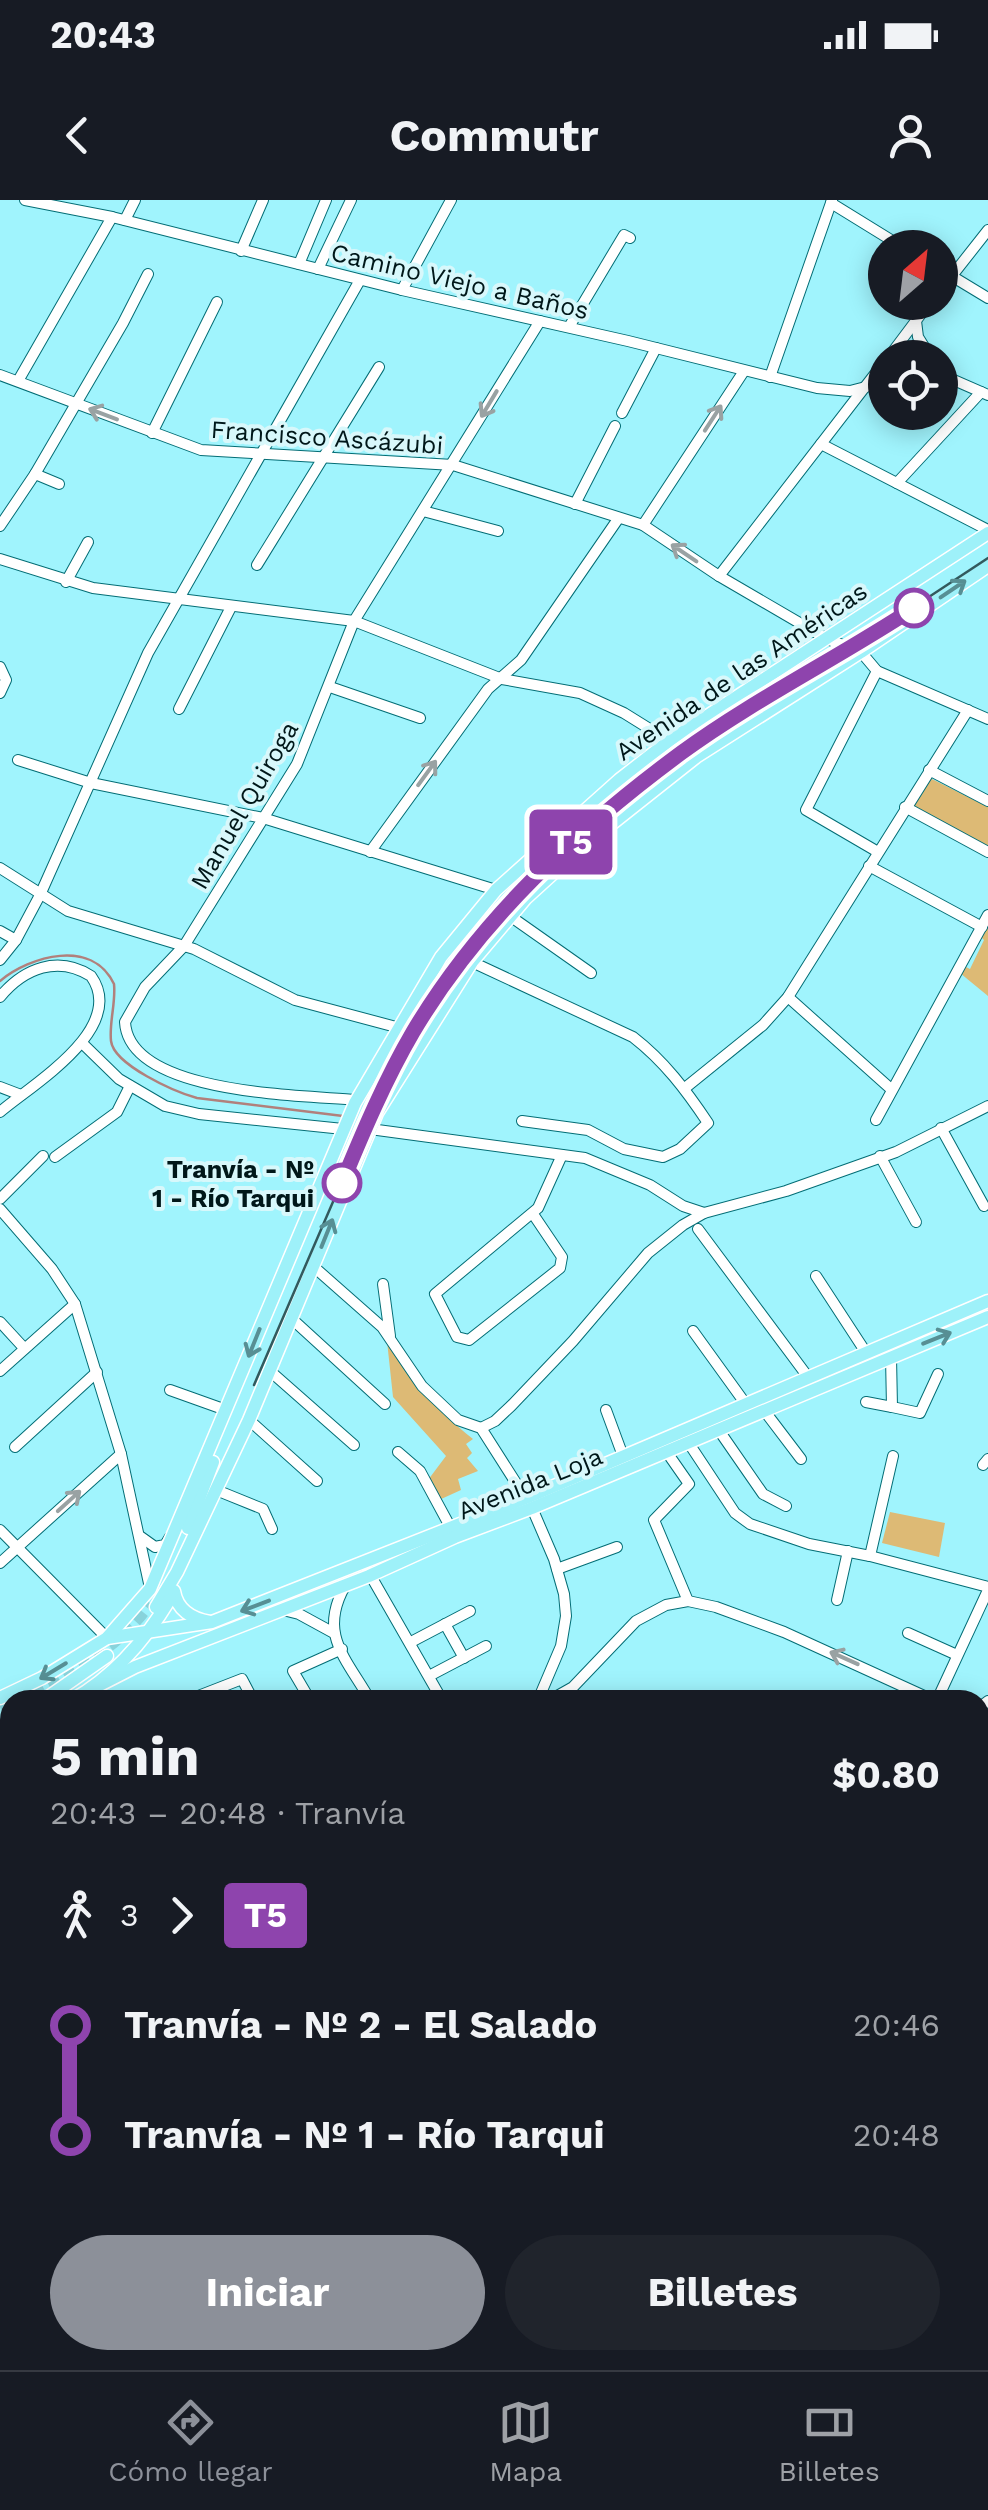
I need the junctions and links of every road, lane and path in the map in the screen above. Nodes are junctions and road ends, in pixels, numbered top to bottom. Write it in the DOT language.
graph roads {
  1 [pos="32,200"];
  2 [pos="136,200"];
  3 [pos="263,200"];
  4 [pos="326,200"];
  5 [pos="351,200"];
  6 [pos="451,200"];
  7 [pos="831,202"];
  8 [pos="119,218"];
  9 [pos="875,230"];
  10 [pos="988,230"];
  11 [pos="630,238"];
  12 [pos="241,251"];
  13 [pos="299,264"];
  14 [pos="958,268"];
  15 [pos="318,269"];
  16 [pos="148,274"];
  17 [pos="360,280"];
  18 [pos="958,280"];
  19 [pos="402,290"];
  20 [pos="988,298"];
  21 [pos="218,302"];
  22 [pos="916,320"];
  23 [pos="540,321"];
  24 [pos="569,327"];
  25 [pos="901,340"];
  26 [pos="920,340"];
  27 [pos="656,348"];
  28 [pos="379,367"];
  29 [pos="744,370"];
  30 [pos="0,375"];
  31 [pos="770,377"];
  32 [pos="18,381"];
  33 [pos="958,382"];
  34 [pos="868,384"];
  35 [pos="868,387"];
  36 [pos="865,388"];
  37 [pos="985,393"];
  38 [pos="74,403"];
  39 [pos="622,414"];
  40 [pos="615,426"];
  41 [pos="152,433"];
  42 [pos="822,444"];
  43 [pos="264,452"];
  44 [pos="325,458"];
  45 [pos="452,465"];
  46 [pos="35,474"];
  47 [pos="897,483"];
  48 [pos="59,484"];
  49 [pos="575,504"];
  50 [pos="424,511"];
  51 [pos="618,518"];
  52 [pos="643,525"];
  53 [pos="0,526"];
  54 [pos="498,531"];
  55 [pos="988,532"];
  56 [pos="88,542"];
  57 [pos="0,558"];
  58 [pos="257,565"];
  59 [pos="988,566"];
  60 [pos="719,576"];
  61 [pos="66,582"];
  62 [pos="176,600"];
  63 [pos="232,607"];
  64 [pos="354,621"];
  65 [pos="828,639"];
  66 [pos="861,652"];
  67 [pos="0,668"];
  68 [pos="877,671"];
  69 [pos="502,679"];
  70 [pos="330,687"];
  71 [pos="0,693"];
  72 [pos="178,709"];
  73 [pos="968,710"];
  74 [pos="420,718"];
  75 [pos="988,719"];
  76 [pos="670,741"];
  77 [pos="18,760"];
  78 [pos="928,770"];
  79 [pos="92,783"];
  80 [pos="988,801"];
  81 [pos="906,808"];
  82 [pos="263,818"];
  83 [pos="370,852"];
  84 [pos="878,852"];
  85 [pos="988,852"];
  86 [pos="869,866"];
  87 [pos="0,868"];
  88 [pos="496,890"];
  89 [pos="40,895"];
  90 [pos="988,915"];
  91 [pos="510,916"];
  92 [pos="982,927"];
  93 [pos="0,931"];
  94 [pos="16,940"];
  95 [pos="184,946"];
  96 [pos="0,960"];
  97 [pos="472,962"];
  98 [pos="591,972"];
  99 [pos="0,997"];
  100 [pos="788,997"];
  101 [pos="396,1028"];
  102 [pos="426,1035"];
  103 [pos="82,1044"];
  104 [pos="130,1086"];
  105 [pos="0,1088"];
  106 [pos="685,1088"];
  107 [pos="892,1089"];
  108 [pos="21,1094"];
  109 [pos="356,1101"];
  110 [pos="988,1106"];
  111 [pos="0,1112"];
  112 [pos="876,1120"];
  113 [pos="522,1121"];
  114 [pos="344,1126"];
  115 [pos="370,1127"];
  116 [pos="941,1128"];
  117 [pos="562,1155"];
  118 [pos="880,1156"];
  119 [pos="0,1199"];
  120 [pos="984,1206"];
  121 [pos="0,1210"];
  122 [pos="704,1213"];
  123 [pos="533,1214"];
  124 [pos="916,1222"];
  125 [pos="698,1229"];
  126 [pos="314,1266"];
  127 [pos="816,1276"];
  128 [pos="383,1284"];
  129 [pos="988,1301"];
  130 [pos="76,1304"];
  131 [pos="988,1317"];
  132 [pos="292,1319"];
  133 [pos="0,1322"];
  134 [pos="693,1332"];
  135 [pos="390,1337"];
  136 [pos="24,1348"];
  137 [pos="865,1351"];
  138 [pos="891,1357"];
  139 [pos="0,1371"];
  140 [pos="270,1371"];
  141 [pos="96,1372"];
  142 [pos="938,1374"];
  143 [pos="808,1377"];
  144 [pos="239,1379"];
  145 [pos="170,1390"];
  146 [pos="866,1402"];
  147 [pos="744,1403"];
  148 [pos="385,1404"];
  149 [pos="892,1407"];
  150 [pos="764,1409"];
  151 [pos="226,1410"];
  152 [pos="606,1410"];
  153 [pos="249,1420"];
  154 [pos="481,1428"];
  155 [pos="718,1429"];
  156 [pos="688,1442"];
  157 [pos="354,1445"];
  158 [pos="236,1446"];
  159 [pos="15,1447"];
  160 [pos="666,1451"];
  161 [pos="398,1452"];
  162 [pos="120,1454"];
  163 [pos="623,1456"];
  164 [pos="893,1456"];
  165 [pos="801,1459"];
  166 [pos="317,1481"];
  167 [pos="221,1492"];
  168 [pos="529,1503"];
  169 [pos="786,1506"];
  170 [pos="180,1520"];
  171 [pos="272,1529"];
  172 [pos="0,1530"];
  173 [pos="138,1532"];
  174 [pos="453,1532"];
  175 [pos="616,1547"];
  176 [pos="16,1548"];
  177 [pos="848,1552"];
  178 [pos="870,1556"];
  179 [pos="0,1563"];
  180 [pos="558,1568"];
  181 [pos="367,1570"];
  182 [pos="345,1585"];
  183 [pos="988,1589"];
  184 [pos="174,1591"];
  185 [pos="152,1600"];
  186 [pos="836,1600"];
  187 [pos="688,1601"];
  188 [pos="283,1610"];
  189 [pos="470,1611"];
  190 [pos="212,1622"];
  191 [pos="445,1624"];
  192 [pos="149,1630"];
  193 [pos="332,1632"];
  194 [pos="908,1633"];
  195 [pos="106,1638"];
  196 [pos="411,1642"];
  197 [pos="486,1646"];
  198 [pos="342,1649"];
  199 [pos="957,1655"];
  200 [pos="106,1656"];
  201 [pos="464,1658"];
  202 [pos="429,1676"];
  203 [pos="17,1690"];
  204 [pos="58,1690"];
  205 [pos="88,1690"];
  206 [pos="215,1690"];
  207 [pos="248,1690"];
  208 [pos="302,1690"];
  209 [pos="365,1690"];
  210 [pos="437,1690"];
  211 [pos="542,1690"];
  212 [pos="568,1690"];
  213 [pos="913,1690"];
  214 [pos="940,1690"];
  1 -- 8 [label="street, Camino Viejo a Baños"];
  2 -- 8 [label="street"];
  3 -- 12 [label="street"];
  4 -- 13 [label="street"];
  5 -- 15 [label="street"];
  6 -- 19 [label="street"];
  7 -- 9 [label="street"];
  7 -- 31 [label="street"];
  8 -- 12 [label="street, Camino Viejo a Baños"];
  8 -- 32 [label="street"];
  10 -- 14 [label="street"];
  11 -- 24 [label="street"];
  12 -- 13 [label="street, Camino Viejo a Baños"];
  13 -- 15 [label="street, Camino Viejo a Baños"];
  15 -- 17 [label="street, Camino Viejo a Baños"];
  16 -- 38 [label="street"];
  17 -- 19 [label="street, Camino Viejo a Baños"];
  17 -- 43 [label="street"];
  18 -- 20 [label="street"];
  19 -- 23 [label="street, Camino Viejo a Baños"];
  21 -- 41 [label="street"];
  22 -- 25 [label="street"];
  22 -- 26 [label="street"];
  23 -- 24 [label="street, Camino Viejo a Baños"];
  23 -- 45 [label="street, Manuel Quiroga, one-way"];
  24 -- 27 [label="street, Camino Viejo a Baños"];
  27 -- 29 [label="street, Camino Viejo a Baños"];
  27 -- 39 [label="street"];
  28 -- 44 [label="street"];
  29 -- 31 [label="street, Camino Viejo a Baños"];
  52 -- 29 [label="street, one-way"];
  30 -- 32 [label="street, Francisco Ascázubi"];
  31 -- 36 [label="street, Camino Viejo a Baños"];
  32 -- 38 [label="street, Francisco Ascázubi"];
  33 -- 37 [label="street"];
  34 -- 36 [label="street"];
  35 -- 36 [label="street, Camino Viejo a Baños"];
  36 -- 42 [label="street"];
  37 -- 47 [label="street"];
  41 -- 38 [label="street, Francisco Ascázubi, one-way"];
  38 -- 46 [label="street"];
  40 -- 49 [label="street"];
  41 -- 43 [label="street, Francisco Ascázubi"];
  42 -- 47 [label="street"];
  42 -- 60 [label="street"];
  43 -- 44 [label="street, Francisco Ascázubi"];
  43 -- 62 [label="street"];
  44 -- 45 [label="street, Francisco Ascázubi"];
  44 -- 58 [label="street"];
  45 -- 49 [label="street, Francisco Ascázubi"];
  45 -- 50 [label="street, Manuel Quiroga"];
  46 -- 48 [label="street"];
  46 -- 53 [label="street"];
  47 -- 55 [label="street"];
  49 -- 51 [label="street, Francisco Ascázubi"];
  50 -- 54 [label="street"];
  50 -- 64 [label="street, Manuel Quiroga"];
  51 -- 52 [label="street, Francisco Ascázubi"];
  51 -- 69 [label="street"];
  60 -- 52 [label="street, Francisco Ascázubi, one-way"];
  55 -- 65 [label="main road, Avenida de las Américas"];
  56 -- 61 [label="street"];
  57 -- 61 [label="street"];
  66 -- 59 [label="main road, Avenida de las Américas, one-way"];
  60 -- 65 [label="street, Francisco Ascázubi"];
  61 -- 62 [label="street"];
  62 -- 63 [label="street"];
  62 -- 79 [label="street"];
  63 -- 64 [label="street"];
  63 -- 72 [label="street"];
  64 -- 69 [label="street"];
  64 -- 70 [label="street, Manuel Quiroga"];
  65 -- 66 [label="street, Francisco Ascázubi"];
  65 -- 76 [label="main road, Avenida de las Américas"];
  66 -- 68 [label="street"];
  66 -- 91 [label="main road, Avenida de las Américas"];
  67 -- 71 [label="street"];
  68 -- 73 [label="street"];
  68 -- 84 [label="street"];
  69 -- 76 [label="street"];
  83 -- 69 [label="street, one-way"];
  70 -- 74 [label="street"];
  70 -- 82 [label="street, Manuel Quiroga"];
  73 -- 75 [label="street"];
  73 -- 78 [label="street"];
  76 -- 88 [label="main road, Avenida de las Américas"];
  77 -- 79 [label="street"];
  78 -- 80 [label="street"];
  78 -- 81 [label="street"];
  79 -- 82 [label="street"];
  79 -- 89 [label="street"];
  81 -- 84 [label="street"];
  81 -- 85 [label="street"];
  82 -- 83 [label="street"];
  82 -- 95 [label="street, Manuel Quiroga"];
  83 -- 88 [label="street"];
  84 -- 86 [label="street"];
  86 -- 92 [label="street"];
  86 -- 100 [label="street"];
  87 -- 89 [label="street"];
  88 -- 101 [label="main road, Avenida de las Américas"];
  89 -- 94 [label="street"];
  89 -- 95 [label="street"];
  90 -- 92 [label="street"];
  91 -- 97 [label="main road, Avenida de las Américas"];
  91 -- 98 [label="street"];
  92 -- 107 [label="street"];
  93 -- 94 [label="street"];
  94 -- 96 [label="street"];
  95 -- 101 [label="street"];
  95 -- 109 [label="street, Manuel Quiroga"];
  97 -- 102 [label="main road, Avenida de las Américas"];
  97 -- 106 [label="street"];
  99 -- 103 [label="street"];
  100 -- 106 [label="street"];
  100 -- 107 [label="street"];
  101 -- 102 [label="street"];
  101 -- 109 [label="main road, Avenida de las Américas"];
  102 -- 115 [label="main road, Avenida de las Américas"];
  103 -- 104 [label="street"];
  103 -- 108 [label="street"];
  104 -- 114 [label="street"];
  104 -- 119 [label="street"];
  105 -- 108 [label="street"];
  106 -- 113 [label="street"];
  107 -- 112 [label="street"];
  108 -- 111 [label="street"];
  109 -- 114 [label="main road, Avenida de las Américas"];
  110 -- 116 [label="street"];
  114 -- 144 [label="main road, Avenida de las Américas, one-way"];
  115 -- 117 [label="street"];
  126 -- 115 [label="main road, Avenida de las Américas, one-way"];
  116 -- 118 [label="street"];
  116 -- 120 [label="street"];
  117 -- 122 [label="street"];
  117 -- 123 [label="street"];
  118 -- 122 [label="street"];
  118 -- 124 [label="street"];
  121 -- 130 [label="street"];
  122 -- 154 [label="street"];
  123 -- 123 [label="street"];
  125 -- 143 [label="street"];
  126 -- 132 [label="main road, Avenida de las Américas"];
  126 -- 135 [label="street"];
  127 -- 137 [label="street"];
  128 -- 135 [label="street"];
  129 -- 137 [label="main road, Avenida Loja"];
  130 -- 136 [label="street"];
  130 -- 141 [label="street"];
  138 -- 131 [label="main road, Avenida Loja, one-way"];
  132 -- 140 [label="main road, Avenida de las Américas"];
  132 -- 148 [label="street"];
  133 -- 136 [label="street"];
  134 -- 147 [label="street"];
  135 -- 154 [label="street"];
  136 -- 139 [label="street"];
  137 -- 143 [label="main road, Avenida Loja"];
  138 -- 149 [label="street"];
  138 -- 150 [label="main road, Avenida Loja"];
  140 -- 153 [label="main road, Avenida de las Américas"];
  140 -- 157 [label="street"];
  141 -- 159 [label="street"];
  141 -- 162 [label="street"];
  142 -- 149 [label="street"];
  143 -- 147 [label="main road, Avenida Loja"];
  144 -- 151 [label="main road, Avenida de las Américas"];
  144 -- 185 [label="main road, Avenida de las Américas"];
  145 -- 151 [label="street"];
  146 -- 149 [label="street"];
  147 -- 163 [label="main road, Avenida Loja"];
  150 -- 155 [label="main road, Avenida Loja"];
  150 -- 165 [label="street"];
  151 -- 170 [label="main road, Avenida de las Américas"];
  152 -- 163 [label="street"];
  153 -- 158 [label="main road, Avenida de las Américas"];
  153 -- 166 [label="street"];
  154 -- 168 [label="street"];
  155 -- 156 [label="main road, Avenida Loja"];
  155 -- 169 [label="street"];
  156 -- 160 [label="main road, Avenida Loja"];
  156 -- 177 [label="street"];
  158 -- 167 [label="main road, Avenida de las Américas"];
  158 -- 185 [label="main road, Avenida de las Américas"];
  160 -- 168 [label="main road, Avenida Loja"];
  160 -- 187 [label="street"];
  161 -- 174 [label="street"];
  162 -- 173 [label="street"];
  176 -- 162 [label="street, one-way"];
  163 -- 168 [label="main road, Avenida Loja"];
  164 -- 178 [label="street"];
  167 -- 171 [label="street"];
  167 -- 184 [label="main road, Avenida de las Américas"];
  168 -- 174 [label="main road, Avenida Loja"];
  168 -- 180 [label="street"];
  170 -- 173 [label="street"];
  170 -- 185 [label="main road, Avenida de las Américas"];
  172 -- 176 [label="street"];
  173 -- 185 [label="street"];
  174 -- 181 [label="main road, Avenida Loja"];
  175 -- 180 [label="street"];
  176 -- 179 [label="street"];
  176 -- 195 [label="street"];
  177 -- 178 [label="street"];
  177 -- 186 [label="street"];
  178 -- 183 [label="street"];
  180 -- 211 [label="street"];
  181 -- 182 [label="main road, Avenida Loja"];
  181 -- 190 [label="main road, Avenida Loja, one-way"];
  181 -- 196 [label="street"];
  182 -- 188 [label="main road, Avenida Loja"];
  182 -- 193 [label="street"];
  183 -- 199 [label="street"];
  184 -- 190 [label="main road"];
  184 -- 192 [label="main road, Avenida de las Américas"];
  185 -- 195 [label="main road, Avenida de las Américas"];
  187 -- 212 [label="street"];
  213 -- 187 [label="street, one-way"];
  188 -- 193 [label="street"];
  188 -- 205 [label="main road, Avenida Loja"];
  189 -- 191 [label="street"];
  190 -- 192 [label="main road, Avenida Loja"];
  191 -- 196 [label="street"];
  191 -- 201 [label="street"];
  192 -- 195 [label="main road, Avenida Loja"];
  192 -- 205 [label="main road, Avenida de las Américas"];
  193 -- 198 [label="street"];
  194 -- 199 [label="street"];
  195 -- 203 [label="main road, Avenida de las Américas, one-way"];
  196 -- 202 [label="street"];
  197 -- 201 [label="street"];
  198 -- 208 [label="street"];
  198 -- 209 [label="street"];
  199 -- 214 [label="street"];
  200 -- 204 [label="main road"];
  201 -- 202 [label="street"];
  202 -- 210 [label="street"];
  206 -- 207 [label="street"];
}
